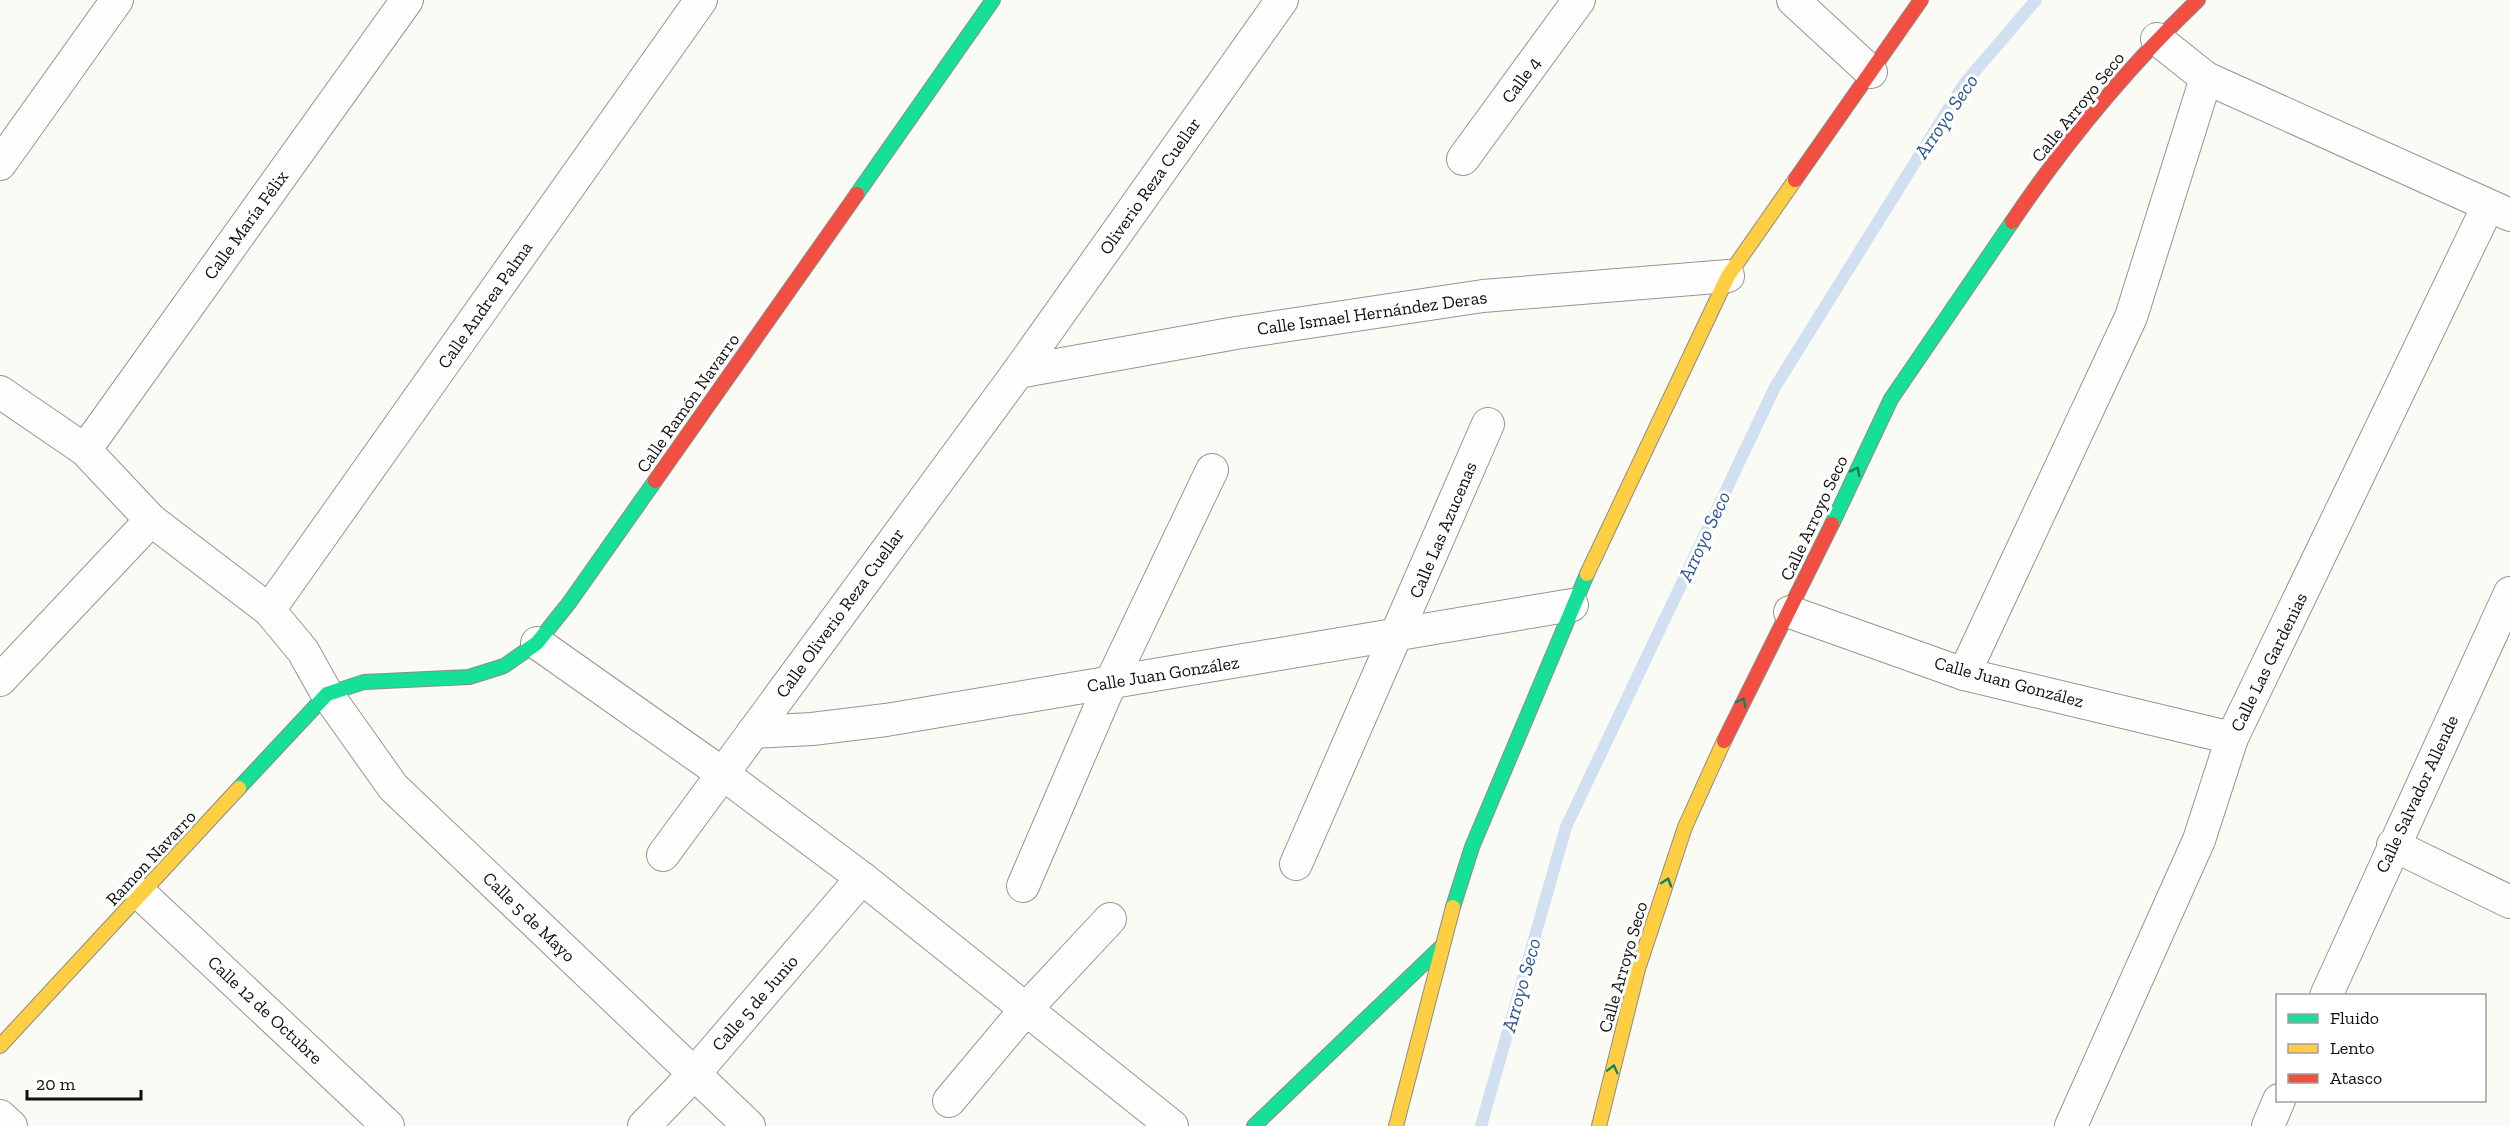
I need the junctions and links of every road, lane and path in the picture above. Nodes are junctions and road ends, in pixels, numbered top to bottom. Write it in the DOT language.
graph roads {
  1 [pos="117,0"];
  2 [pos="407,0"];
  3 [pos="701,0"];
  4 [pos="993,0"];
  5 [pos="1282,0"];
  6 [pos="1579,0"];
  7 [pos="1793,0"];
  8 [pos="1922,0"];
  9 [pos="2198,0"];
  10 [pos="2157,39"];
  11 [pos="1871,72"];
  12 [pos="2206,78"];
  13 [pos="1463,159"];
  14 [pos="0,164"];
  15 [pos="2499,210"];
  16 [pos="1728,276"];
  17 [pos="1017,372"];
  18 [pos="0,392"];
  19 [pos="1488,424"];
  20 [pos="85,450"];
  21 [pos="1212,470"];
  22 [pos="151,520"];
  23 [pos="2510,593"];
  24 [pos="1572,605"];
  25 [pos="269,610"];
  26 [pos="1790,612"];
  27 [pos="1397,636"];
  28 [pos="537,643"];
  29 [pos="1964,674"];
  30 [pos="0,680"];
  31 [pos="1111,682"];
  32 [pos="327,694"];
  33 [pos="753,732"];
  34 [pos="2232,738"];
  35 [pos="723,774"];
  36 [pos="2393,845"];
  37 [pos="663,855"];
  38 [pos="1296,864"];
  39 [pos="862,878"];
  40 [pos="1023,886"];
  41 [pos="142,895"];
  42 [pos="2510,902"];
  43 [pos="1110,919"];
  44 [pos="1441,947"];
  45 [pos="2327,994"];
  46 [pos="1026,1009"];
  47 [pos="0,1046"];
  48 [pos="694,1074"];
  49 [pos="949,1101"];
  50 [pos="2279,1102"];
  51 [pos="0,1116"];
  52 [pos="11,1126"];
  53 [pos="388,1126"];
  54 [pos="644,1126"];
  55 [pos="749,1126"];
  56 [pos="1172,1126"];
  57 [pos="1254,1126"];
  58 [pos="1396,1126"];
  59 [pos="1599,1126"];
  60 [pos="2071,1126"];
  61 [pos="2268,1126"];
  1 -- 14 [label="street"];
  2 -- 20 [label="street, Calle María Félix"];
  3 -- 25 [label="street, Calle Andrea Palma"];
  4 -- 28 [label="street, Calle Ramón Navarro"];
  5 -- 17 [label="street, Oliverio Reza Cuellar"];
  6 -- 13 [label="street, Calle 4"];
  7 -- 11 [label="street"];
  8 -- 11 [label="street"];
  9 -- 10 [label="street, Calle Arroyo Seco"];
  10 -- 12 [label="street"];
  26 -- 10 [label="street, Calle Arroyo Seco, one-way"];
  11 -- 16 [label="street"];
  12 -- 15 [label="street"];
  12 -- 29 [label="street"];
  15 -- 34 [label="street, Calle Las Gardenias"];
  16 -- 17 [label="street, Calle Ismael Hernández Deras"];
  16 -- 24 [label="street"];
  17 -- 33 [label="street, Calle Oliverio Reza Cuellar"];
  18 -- 20 [label="street, Calle 5 de Mayo"];
  19 -- 27 [label="street, Calle Las Azucenas"];
  20 -- 22 [label="street, Calle 5 de Mayo"];
  21 -- 31 [label="street"];
  22 -- 25 [label="street, Calle 5 de Mayo"];
  22 -- 30 [label="street"];
  23 -- 36 [label="street, Calle Salvador Allende"];
  24 -- 27 [label="street, Calle Juan González"];
  24 -- 44 [label="street"];
  25 -- 32 [label="street, Calle 5 de Mayo"];
  26 -- 29 [label="street, Calle Juan González"];
  59 -- 26 [label="street, Calle Arroyo Seco, one-way"];
  27 -- 31 [label="street, Calle Juan González"];
  27 -- 38 [label="street, Calle Las Azucenas"];
  28 -- 32 [label="street, Calle Ramón Navarro"];
  28 -- 35 [label="street"];
  29 -- 34 [label="street, Calle Juan González"];
  31 -- 33 [label="street, Calle Juan González"];
  31 -- 40 [label="street"];
  32 -- 41 [label="street, Ramon Navarro"];
  32 -- 48 [label="street, Calle 5 de Mayo"];
  33 -- 35 [label="street, Calle Oliverio Reza Cuellar"];
  34 -- 60 [label="street, Calle Las Gardenias"];
  35 -- 37 [label="street, Calle Oliverio Reza Cuellar"];
  35 -- 39 [label="street"];
  36 -- 42 [label="street"];
  36 -- 45 [label="street, Calle Salvador Allende"];
  39 -- 46 [label="street"];
  39 -- 48 [label="street, Calle 5 de Junio"];
  41 -- 47 [label="street, Ramon Navarro"];
  41 -- 53 [label="street, Calle 12 de Octubre"];
  43 -- 46 [label="street"];
  44 -- 57 [label="street"];
  44 -- 58 [label="street"];
  46 -- 49 [label="street"];
  46 -- 56 [label="street"];
  48 -- 54 [label="street, Calle 5 de Junio"];
  48 -- 55 [label="street, Calle 5 de Mayo"];
  50 -- 61 [label="street"];
  51 -- 52 [label="street"];
}
